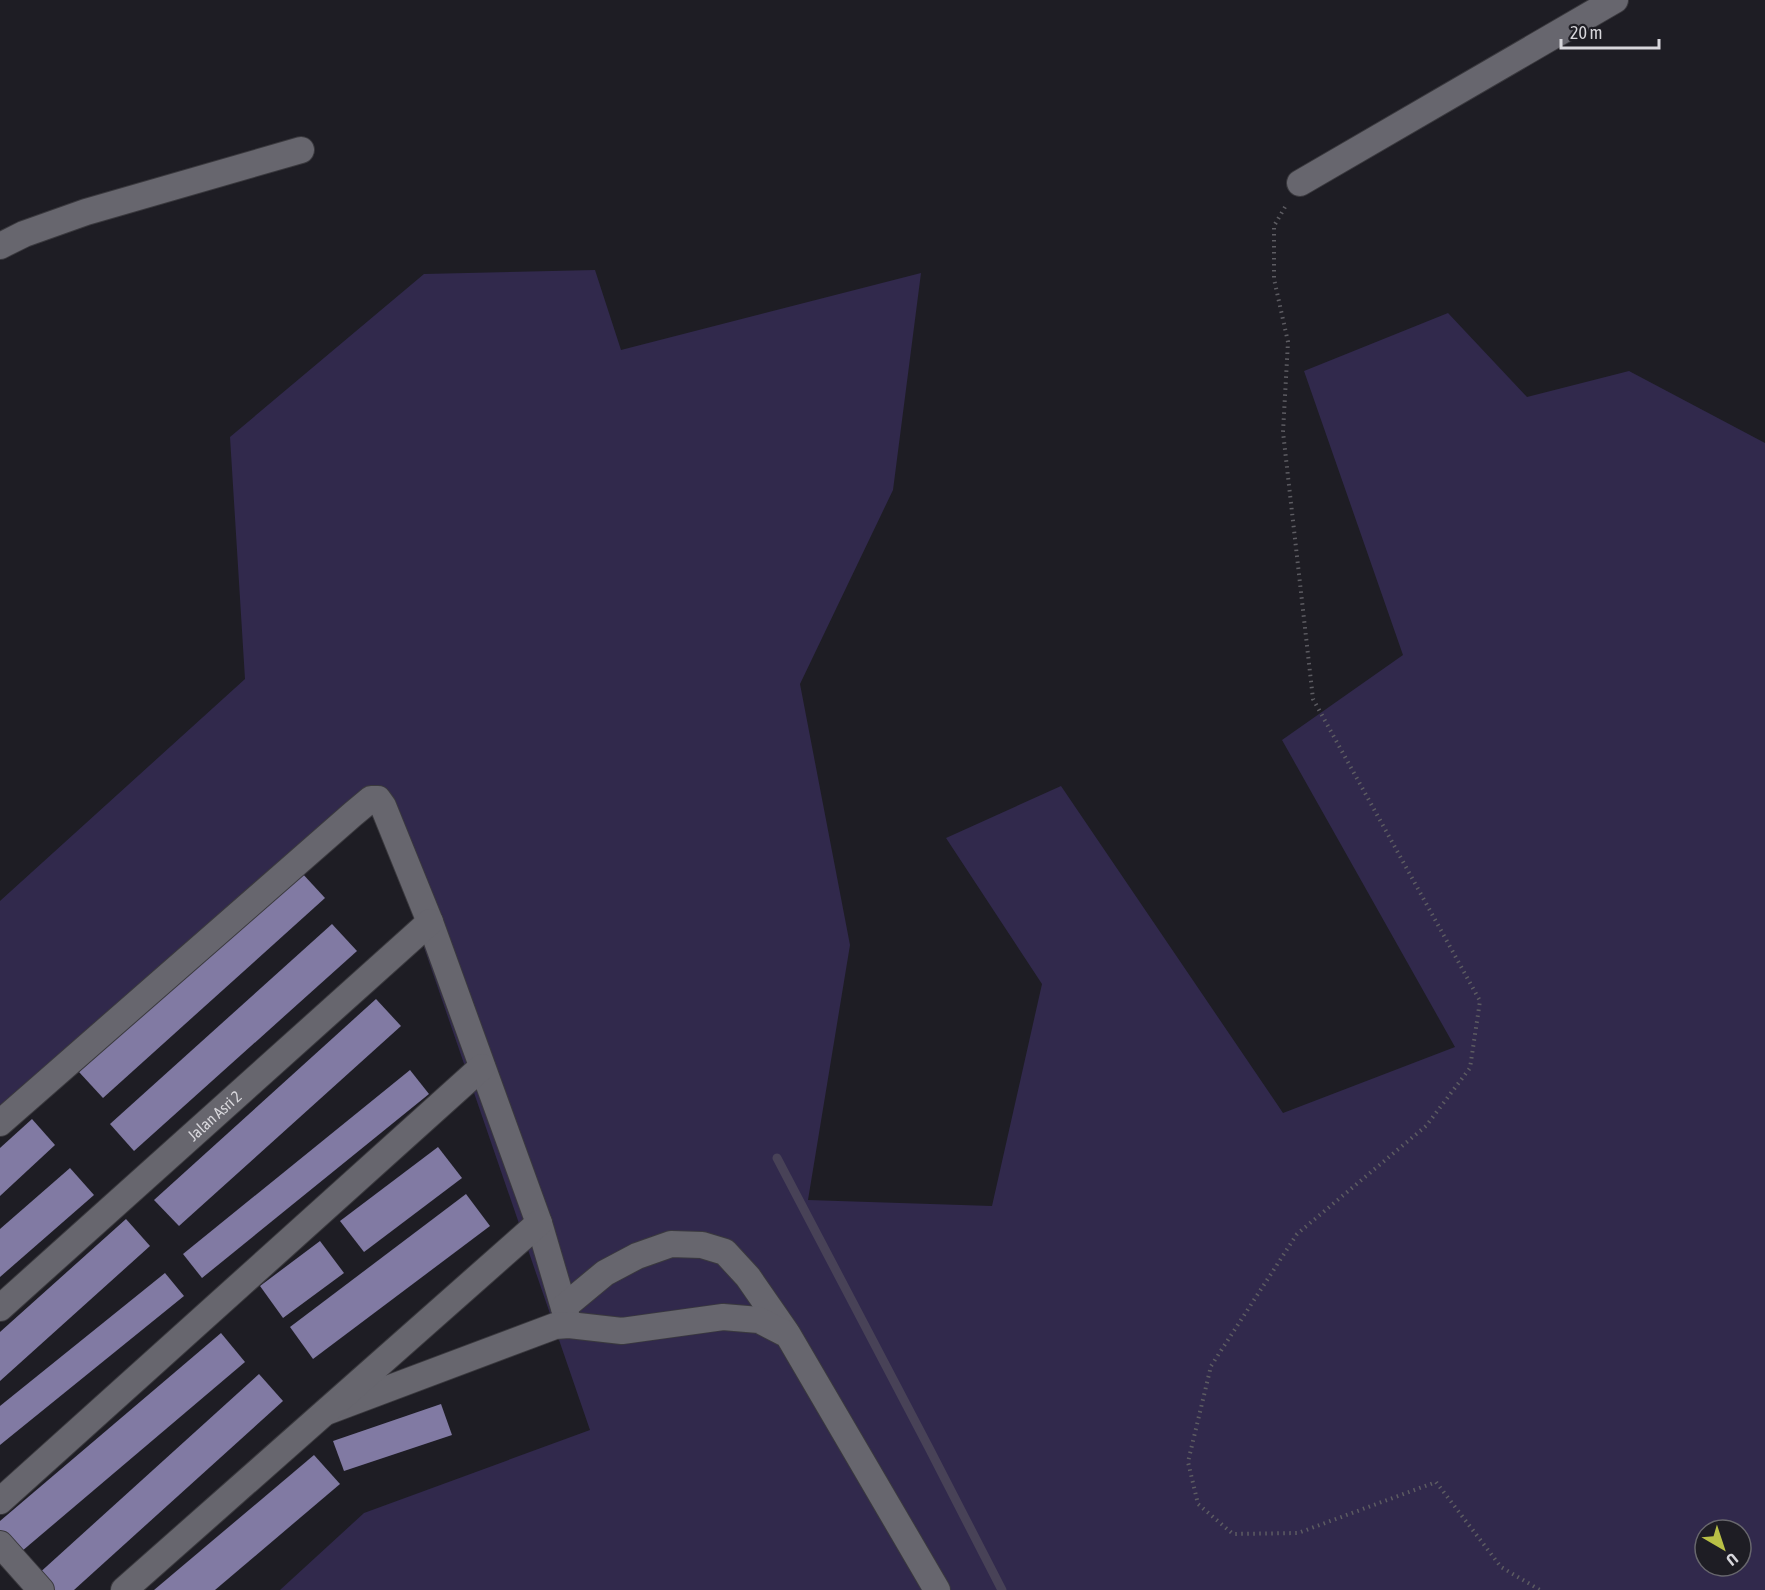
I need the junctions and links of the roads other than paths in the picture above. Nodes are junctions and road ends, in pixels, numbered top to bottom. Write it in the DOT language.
graph roads {
  1 [pos="1615,0"];
  2 [pos="301,150"];
  3 [pos="1300,183"];
  4 [pos="0,246"];
  5 [pos="430,922"];
  6 [pos="482,1067"];
  7 [pos="0,1123"];
  8 [pos="539,1223"];
  9 [pos="0,1308"];
  10 [pos="567,1316"];
  11 [pos="788,1335"];
  12 [pos="326,1412"];
  13 [pos="0,1501"];
  14 [pos="0,1544"];
  15 [pos="41,1590"];
  16 [pos="124,1590"];
  17 [pos="937,1590"];
  1 -- 3 [label="street"];
  2 -- 4 [label="street"];
  5 -- 6 [label="street"];
  5 -- 7 [label="street"];
  5 -- 9 [label="street, Jalan Asri 2"];
  6 -- 8 [label="street"];
  6 -- 13 [label="street"];
  8 -- 10 [label="street"];
  8 -- 12 [label="street"];
  10 -- 11 [label="street"];
  10 -- 11 [label="street"];
  10 -- 12 [label="street"];
  11 -- 17 [label="street"];
  12 -- 16 [label="street"];
  14 -- 15 [label="street"];
}
